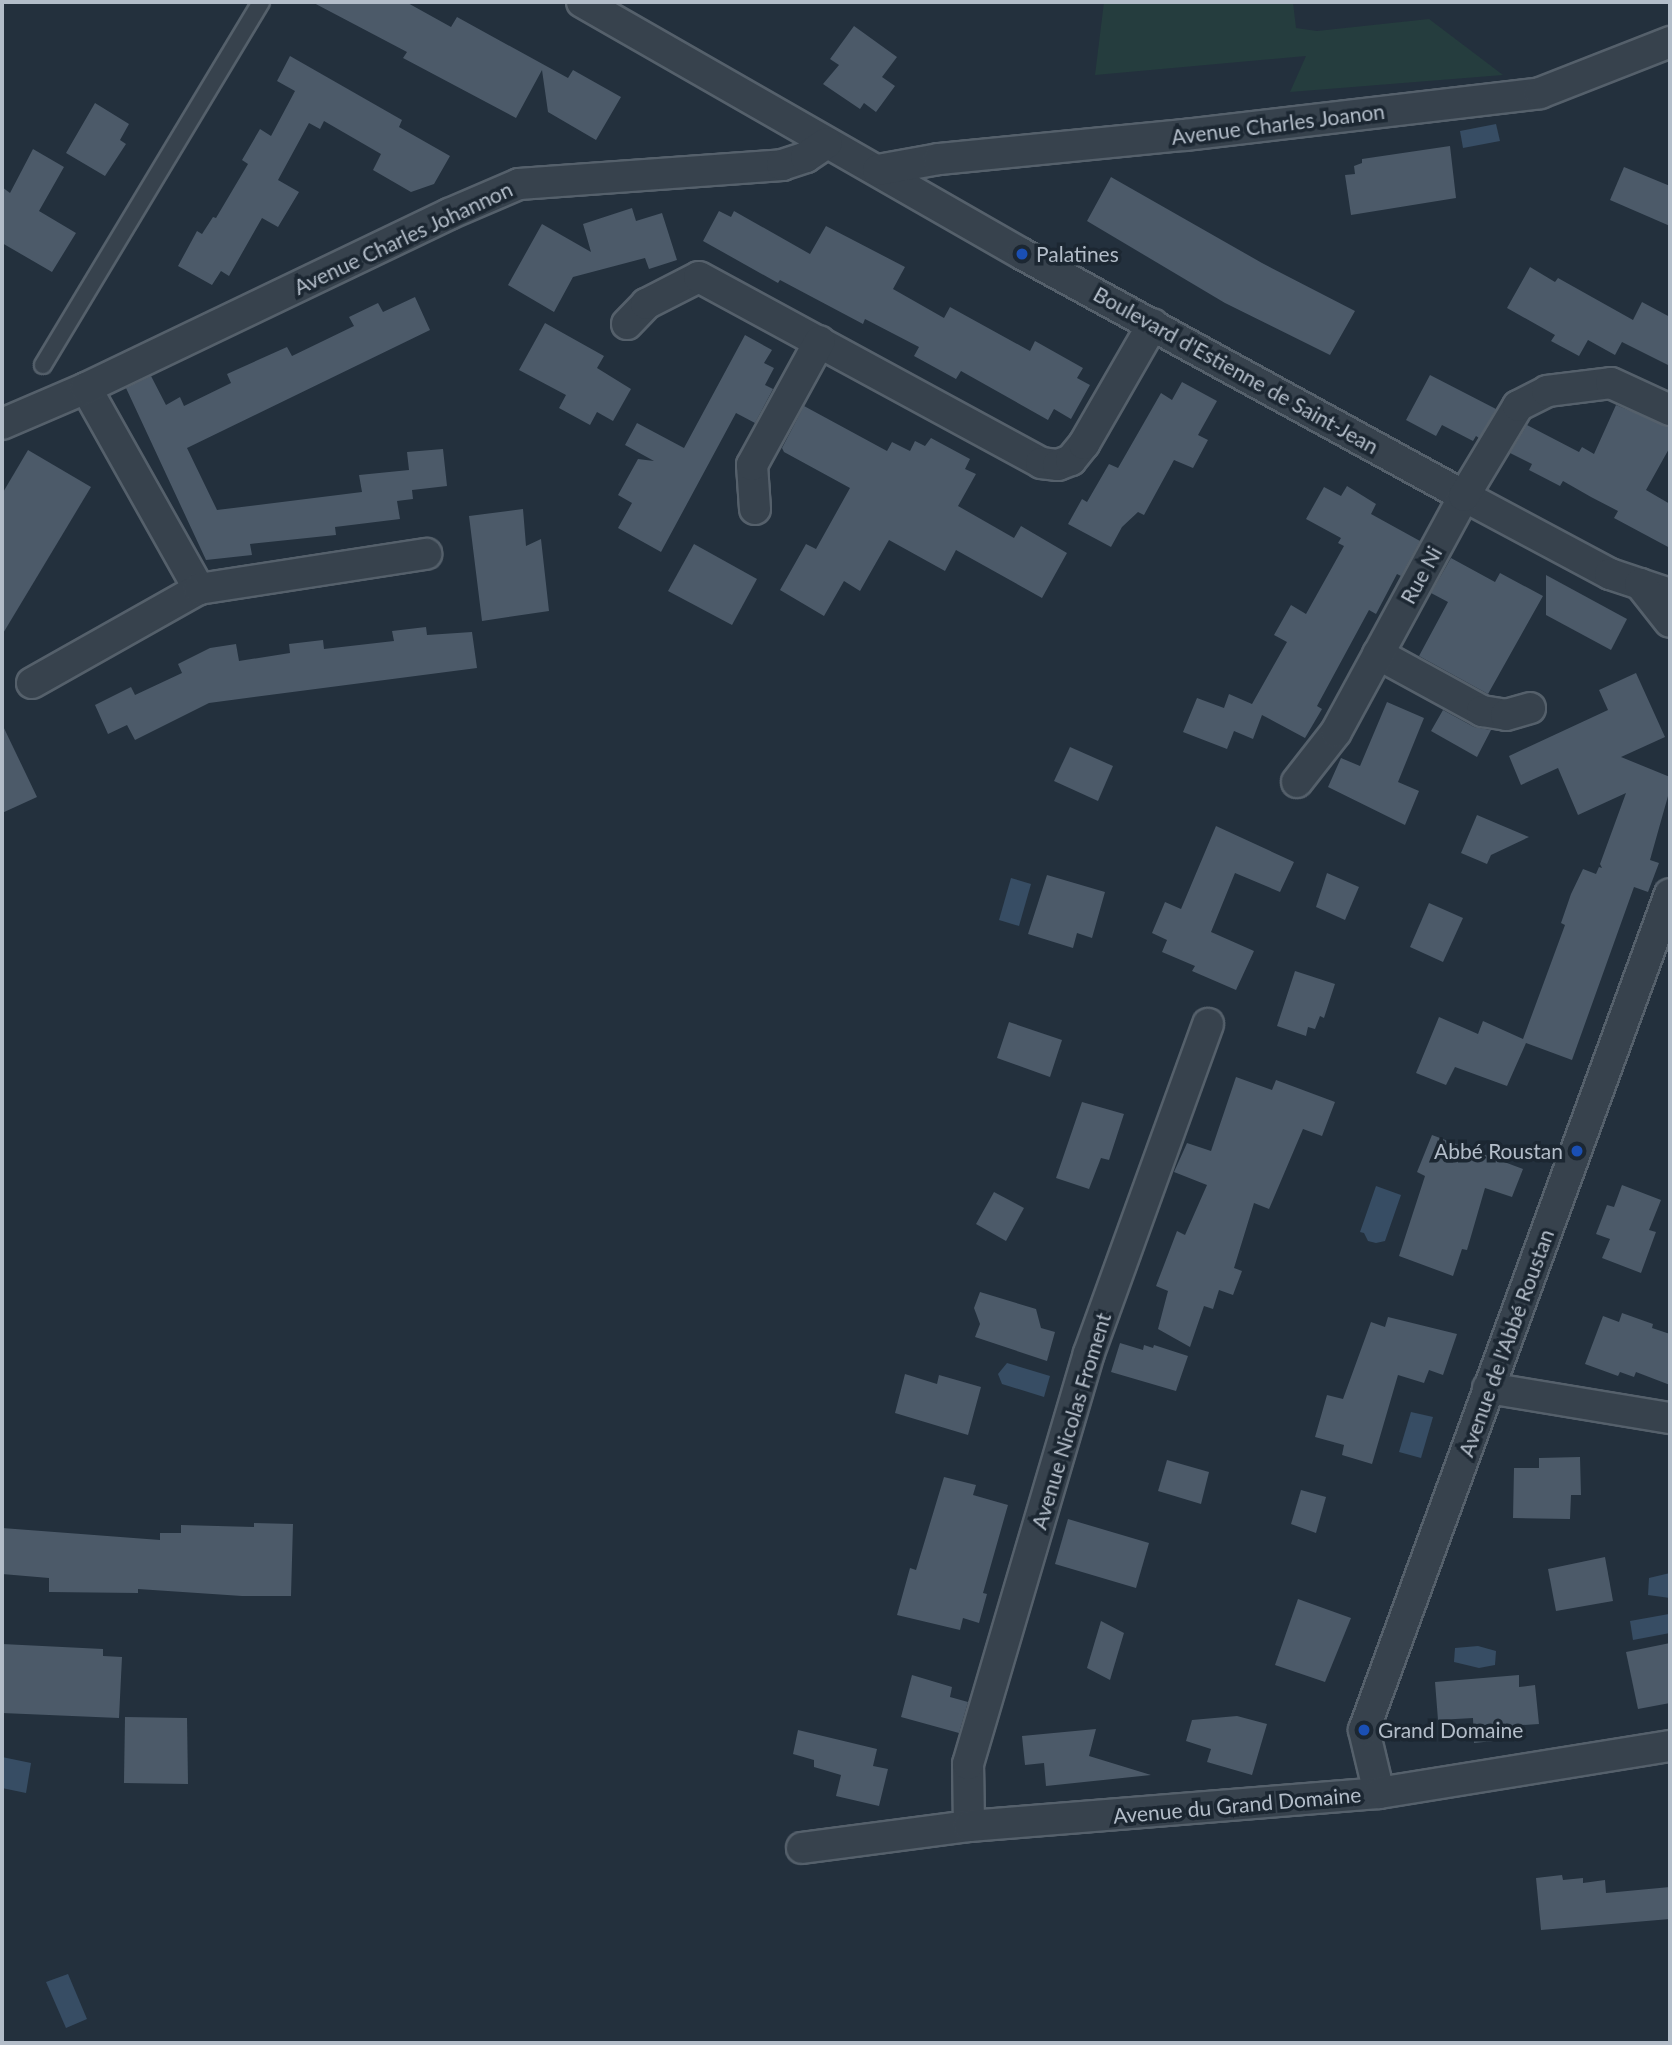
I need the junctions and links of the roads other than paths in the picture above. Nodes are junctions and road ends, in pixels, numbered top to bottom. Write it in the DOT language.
graph roads {
  1 [pos="261,2"];
  2 [pos="582,2"];
  3 [pos="1670,42"];
  4 [pos="827,143"];
  5 [pos="878,170"];
  6 [pos="627,324"];
  7 [pos="1153,324"];
  8 [pos="820,341"];
  9 [pos="43,365"];
  10 [pos="86,388"];
  11 [pos="1670,410"];
  12 [pos="2,425"];
  13 [pos="1464,496"];
  14 [pos="755,509"];
  15 [pos="426,554"];
  16 [pos="1640,584"];
  17 [pos="199,589"];
  18 [pos="1670,594"];
  19 [pos="1670,622"];
  20 [pos="1378,653"];
  21 [pos="32,682"];
  22 [pos="1530,708"];
  23 [pos="1297,782"];
  24 [pos="1670,894"];
  25 [pos="1665,928"];
  26 [pos="1208,1024"];
  27 [pos="1488,1388"];
  28 [pos="1670,1418"];
  29 [pos="1670,1746"];
  30 [pos="1379,1793"];
  31 [pos="969,1826"];
  32 [pos="802,1848"];
  1 -- 9 [label="lane"];
  2 -- 4 [label="street, Boulevard d'Estienne de Saint-Jean"];
  3 -- 5 [label="street, Avenue Charles Joanon"];
  4 -- 5 [label="street, Boulevard d'Estienne de Saint-Jean"];
  4 -- 10 [label="street, Avenue Charles Johannon"];
  5 -- 7 [label="street, Boulevard d'Estienne de Saint-Jean"];
  6 -- 8 [label="street"];
  7 -- 8 [label="street"];
  7 -- 13 [label="street, Boulevard d'Estienne de Saint-Jean"];
  8 -- 14 [label="street"];
  10 -- 12 [label="street, Avenue Charles Johannon"];
  10 -- 17 [label="street"];
  11 -- 13 [label="street, Rue Ni"];
  13 -- 16 [label="street, Boulevard d'Estienne de Saint-Jean"];
  13 -- 20 [label="street, Rue Ni"];
  15 -- 17 [label="street"];
  16 -- 18 [label="street, Boulevard d'Estienne de Saint-Jean"];
  16 -- 19 [label="street"];
  17 -- 21 [label="street"];
  20 -- 22 [label="street"];
  20 -- 23 [label="street, Rue Ni"];
  24 -- 25 [label="street, Avenue de l'Abbé Roustan"];
  25 -- 27 [label="street, Avenue de l'Abbé Roustan"];
  26 -- 31 [label="street, Avenue Nicolas Froment"];
  27 -- 28 [label="street"];
  27 -- 30 [label="street, Avenue de l'Abbé Roustan"];
  29 -- 30 [label="street, Avenue du Grand Domaine"];
  30 -- 31 [label="street, Avenue du Grand Domaine"];
  31 -- 32 [label="street, Avenue du Grand Domaine"];
}
